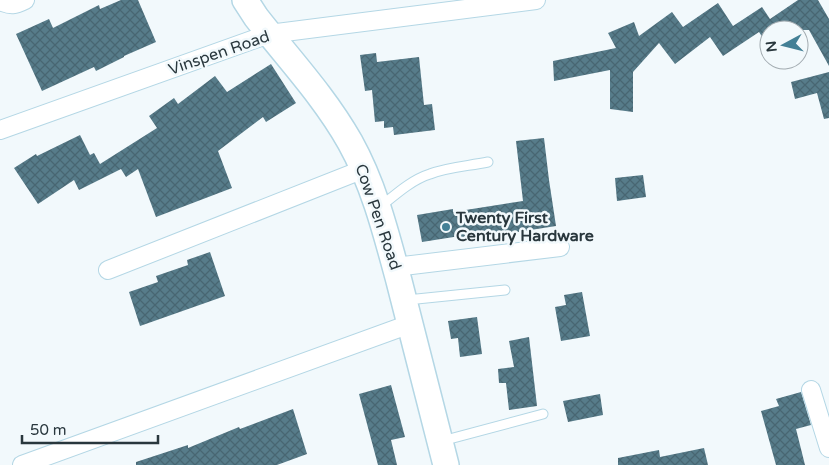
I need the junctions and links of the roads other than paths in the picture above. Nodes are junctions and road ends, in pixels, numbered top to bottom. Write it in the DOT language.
graph roads {
  1 [pos="25,0"];
  2 [pos="245,0"];
  3 [pos="536,0"];
  4 [pos="0,1"];
  5 [pos="269,34"];
  6 [pos="0,130"];
  7 [pos="488,162"];
  8 [pos="364,169"];
  9 [pos="378,209"];
  10 [pos="560,247"];
  11 [pos="395,267"];
  12 [pos="108,270"];
  13 [pos="505,290"];
  14 [pos="407,312"];
  15 [pos="811,390"];
  16 [pos="543,414"];
  17 [pos="829,448"];
  18 [pos="443,453"];
  19 [pos="22,465"];
  1 -- 4 [label="street"];
  2 -- 5 [label="main road, Cow Pen Road"];
  3 -- 5 [label="street, Vinspen Road"];
  5 -- 6 [label="street, Vinspen Road"];
  5 -- 8 [label="main road, Cow Pen Road"];
  7 -- 9 [label="lane"];
  8 -- 9 [label="main road, Cow Pen Road"];
  8 -- 12 [label="street"];
  9 -- 11 [label="main road, Cow Pen Road"];
  10 -- 11 [label="street"];
  11 -- 14 [label="main road, Cow Pen Road"];
  13 -- 14 [label="lane"];
  14 -- 18 [label="main road, Cow Pen Road"];
  14 -- 19 [label="street"];
  15 -- 17 [label="street"];
  16 -- 18 [label="lane"];
}
